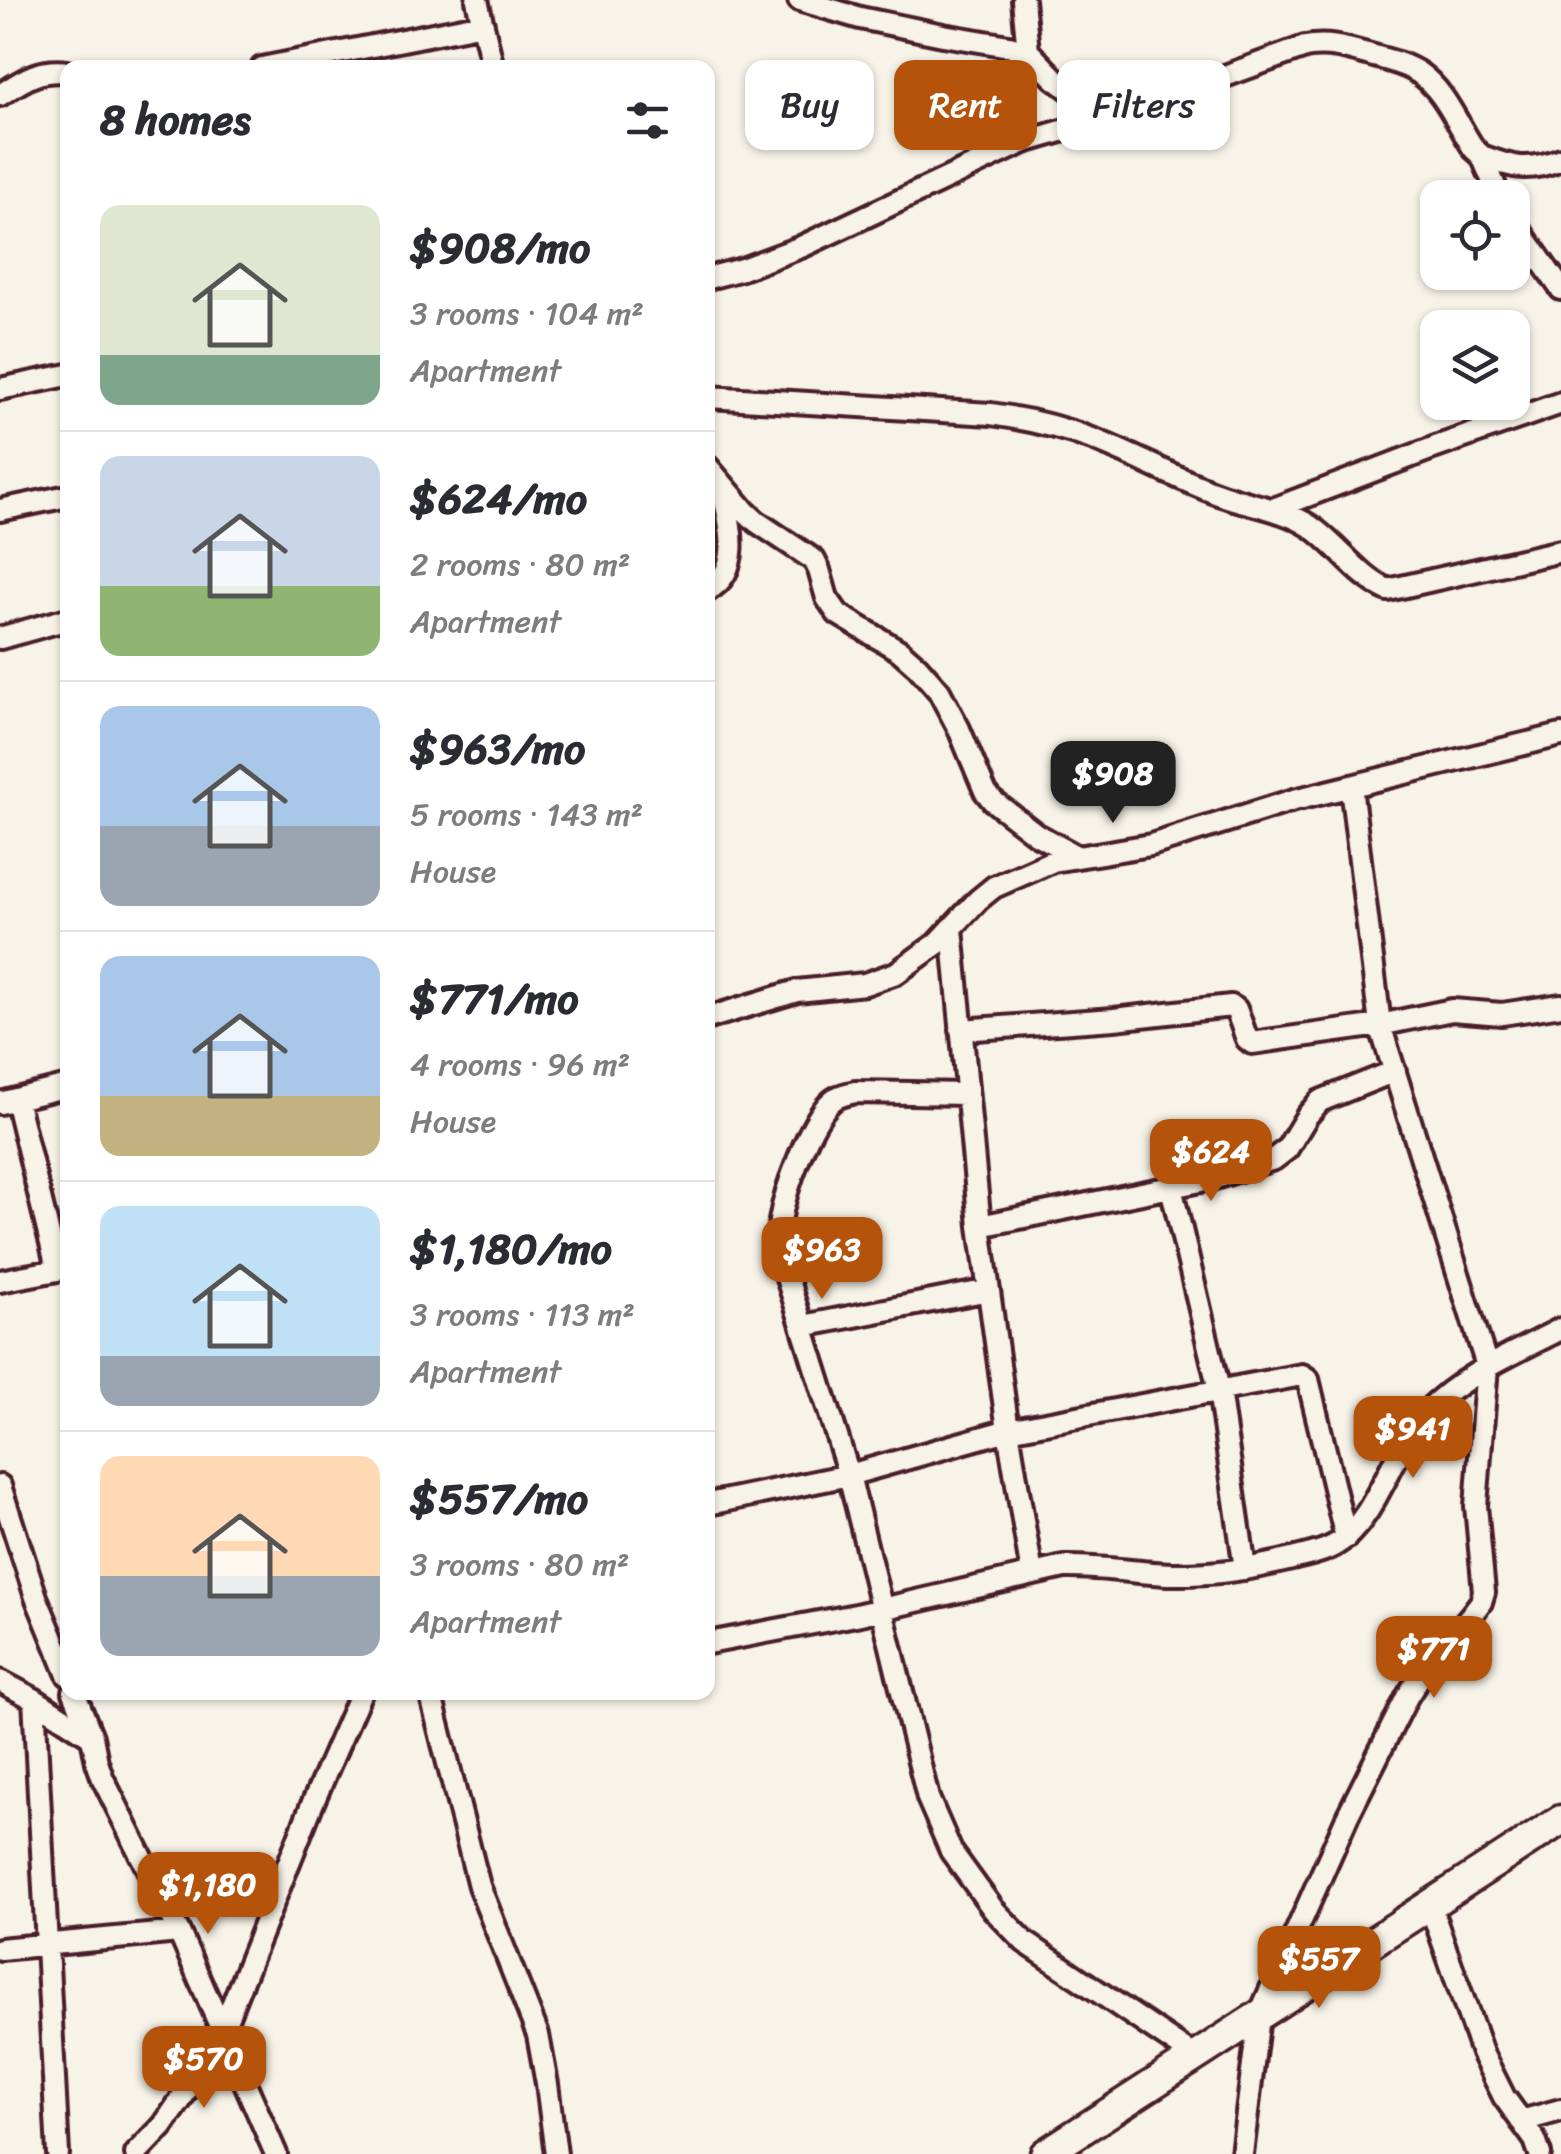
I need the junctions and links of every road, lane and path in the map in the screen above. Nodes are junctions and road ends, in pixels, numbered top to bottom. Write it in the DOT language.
graph roads {
  1 [pos="477,0"];
  2 [pos="800,0"];
  3 [pos="1023,0"];
  4 [pos="483,24"];
  5 [pos="1028,51"];
  6 [pos="302,60"];
  7 [pos="491,60"];
  8 [pos="60,71"];
  9 [pos="1230,74"];
  10 [pos="1057,80"];
  11 [pos="0,96"];
  12 [pos="1057,132"];
  13 [pos="1482,156"];
  14 [pos="1561,159"];
  15 [pos="1492,180"];
  16 [pos="1530,244"];
  17 [pos="715,276"];
  18 [pos="1561,288"];
  19 [pos="60,377"];
  20 [pos="0,389"];
  21 [pos="715,397"];
  22 [pos="1561,402"];
  23 [pos="715,475"];
  24 [pos="715,477"];
  25 [pos="60,498"];
  26 [pos="0,510"];
  27 [pos="1273,510"];
  28 [pos="1561,551"];
  29 [pos="715,585"];
  30 [pos="60,621"];
  31 [pos="0,638"];
  32 [pos="1561,735"];
  33 [pos="1351,786"];
  34 [pos="1076,856"];
  35 [pos="952,929"];
  36 [pos="1561,1004"];
  37 [pos="715,1016"];
  38 [pos="1380,1025"];
  39 [pos="961,1030"];
  40 [pos="1395,1072"];
  41 [pos="60,1088"];
  42 [pos="967,1094"];
  43 [pos="8,1101"];
  44 [pos="1171,1187"];
  45 [pos="980,1226"];
  46 [pos="60,1262"];
  47 [pos="60,1268"];
  48 [pos="0,1281"];
  49 [pos="989,1290"];
  50 [pos="803,1326"];
  51 [pos="1561,1329"];
  52 [pos="1487,1366"];
  53 [pos="1219,1390"];
  54 [pos="1008,1430"];
  55 [pos="849,1474"];
  56 [pos="0,1486"];
  57 [pos="715,1503"];
  58 [pos="1346,1538"];
  59 [pos="1245,1569"];
  60 [pos="1032,1574"];
  61 [pos="881,1609"];
  62 [pos="715,1642"];
  63 [pos="60,1654"];
  64 [pos="0,1682"];
  65 [pos="34,1698"];
  66 [pos="77,1700"];
  67 [pos="358,1700"];
  68 [pos="432,1700"];
  69 [pos="92,1737"];
  70 [pos="1561,1820"];
  71 [pos="1430,1905"];
  72 [pos="179,1932"];
  73 [pos="48,1944"];
  74 [pos="0,1949"];
  75 [pos="1259,2016"];
  76 [pos="222,2031"];
  77 [pos="1195,2057"];
  78 [pos="1561,2110"];
  79 [pos="1521,2120"];
  80 [pos="58,2154"];
  81 [pos="136,2154"];
  82 [pos="276,2154"];
  83 [pos="556,2154"];
  84 [pos="1045,2154"];
  85 [pos="1242,2154"];
  86 [pos="1540,2154"];
  1 -- 4 [label="street"];
  2 -- 5 [label="street"];
  3 -- 5 [label="street"];
  4 -- 6 [label="street"];
  4 -- 7 [label="street"];
  5 -- 10 [label="street"];
  8 -- 11 [label="street"];
  9 -- 13 [label="street"];
  12 -- 17 [label="street"];
  13 -- 14 [label="street"];
  13 -- 15 [label="street"];
  16 -- 18 [label="street"];
  19 -- 20 [label="street"];
  21 -- 27 [label="street"];
  22 -- 27 [label="street"];
  23 -- 34 [label="street"];
  24 -- 29 [label="street"];
  25 -- 26 [label="street"];
  27 -- 28 [label="street"];
  30 -- 31 [label="street"];
  32 -- 33 [label="street"];
  33 -- 34 [label="street"];
  33 -- 38 [label="street"];
  34 -- 35 [label="street"];
  35 -- 37 [label="street"];
  35 -- 39 [label="street"];
  36 -- 38 [label="street"];
  38 -- 39 [label="street"];
  38 -- 40 [label="street"];
  39 -- 42 [label="street"];
  40 -- 44 [label="street"];
  40 -- 52 [label="street"];
  41 -- 43 [label="street"];
  42 -- 45 [label="street"];
  42 -- 50 [label="street"];
  43 -- 46 [label="street"];
  44 -- 45 [label="street"];
  44 -- 53 [label="street"];
  45 -- 49 [label="street"];
  47 -- 48 [label="street"];
  49 -- 50 [label="street"];
  49 -- 54 [label="street"];
  50 -- 55 [label="street"];
  51 -- 52 [label="street"];
  52 -- 58 [label="street"];
  52 -- 75 [label="street"];
  53 -- 54 [label="street"];
  53 -- 58 [label="street"];
  53 -- 59 [label="street"];
  54 -- 55 [label="street"];
  54 -- 60 [label="street"];
  55 -- 57 [label="street"];
  55 -- 61 [label="street"];
  56 -- 63 [label="street"];
  58 -- 59 [label="street"];
  59 -- 60 [label="street"];
  60 -- 61 [label="street"];
  61 -- 62 [label="street"];
  61 -- 77 [label="street"];
  64 -- 65 [label="street"];
  65 -- 69 [label="street"];
  65 -- 73 [label="street"];
  66 -- 69 [label="street"];
  67 -- 76 [label="street"];
  68 -- 83 [label="street"];
  69 -- 72 [label="street"];
  70 -- 71 [label="street"];
  71 -- 75 [label="street"];
  71 -- 79 [label="street"];
  72 -- 73 [label="street"];
  72 -- 76 [label="street"];
  73 -- 74 [label="street"];
  73 -- 80 [label="street"];
  75 -- 77 [label="street"];
  75 -- 85 [label="street"];
  76 -- 81 [label="street"];
  76 -- 82 [label="street"];
  77 -- 84 [label="street"];
  78 -- 79 [label="street"];
  79 -- 86 [label="street"];
}
